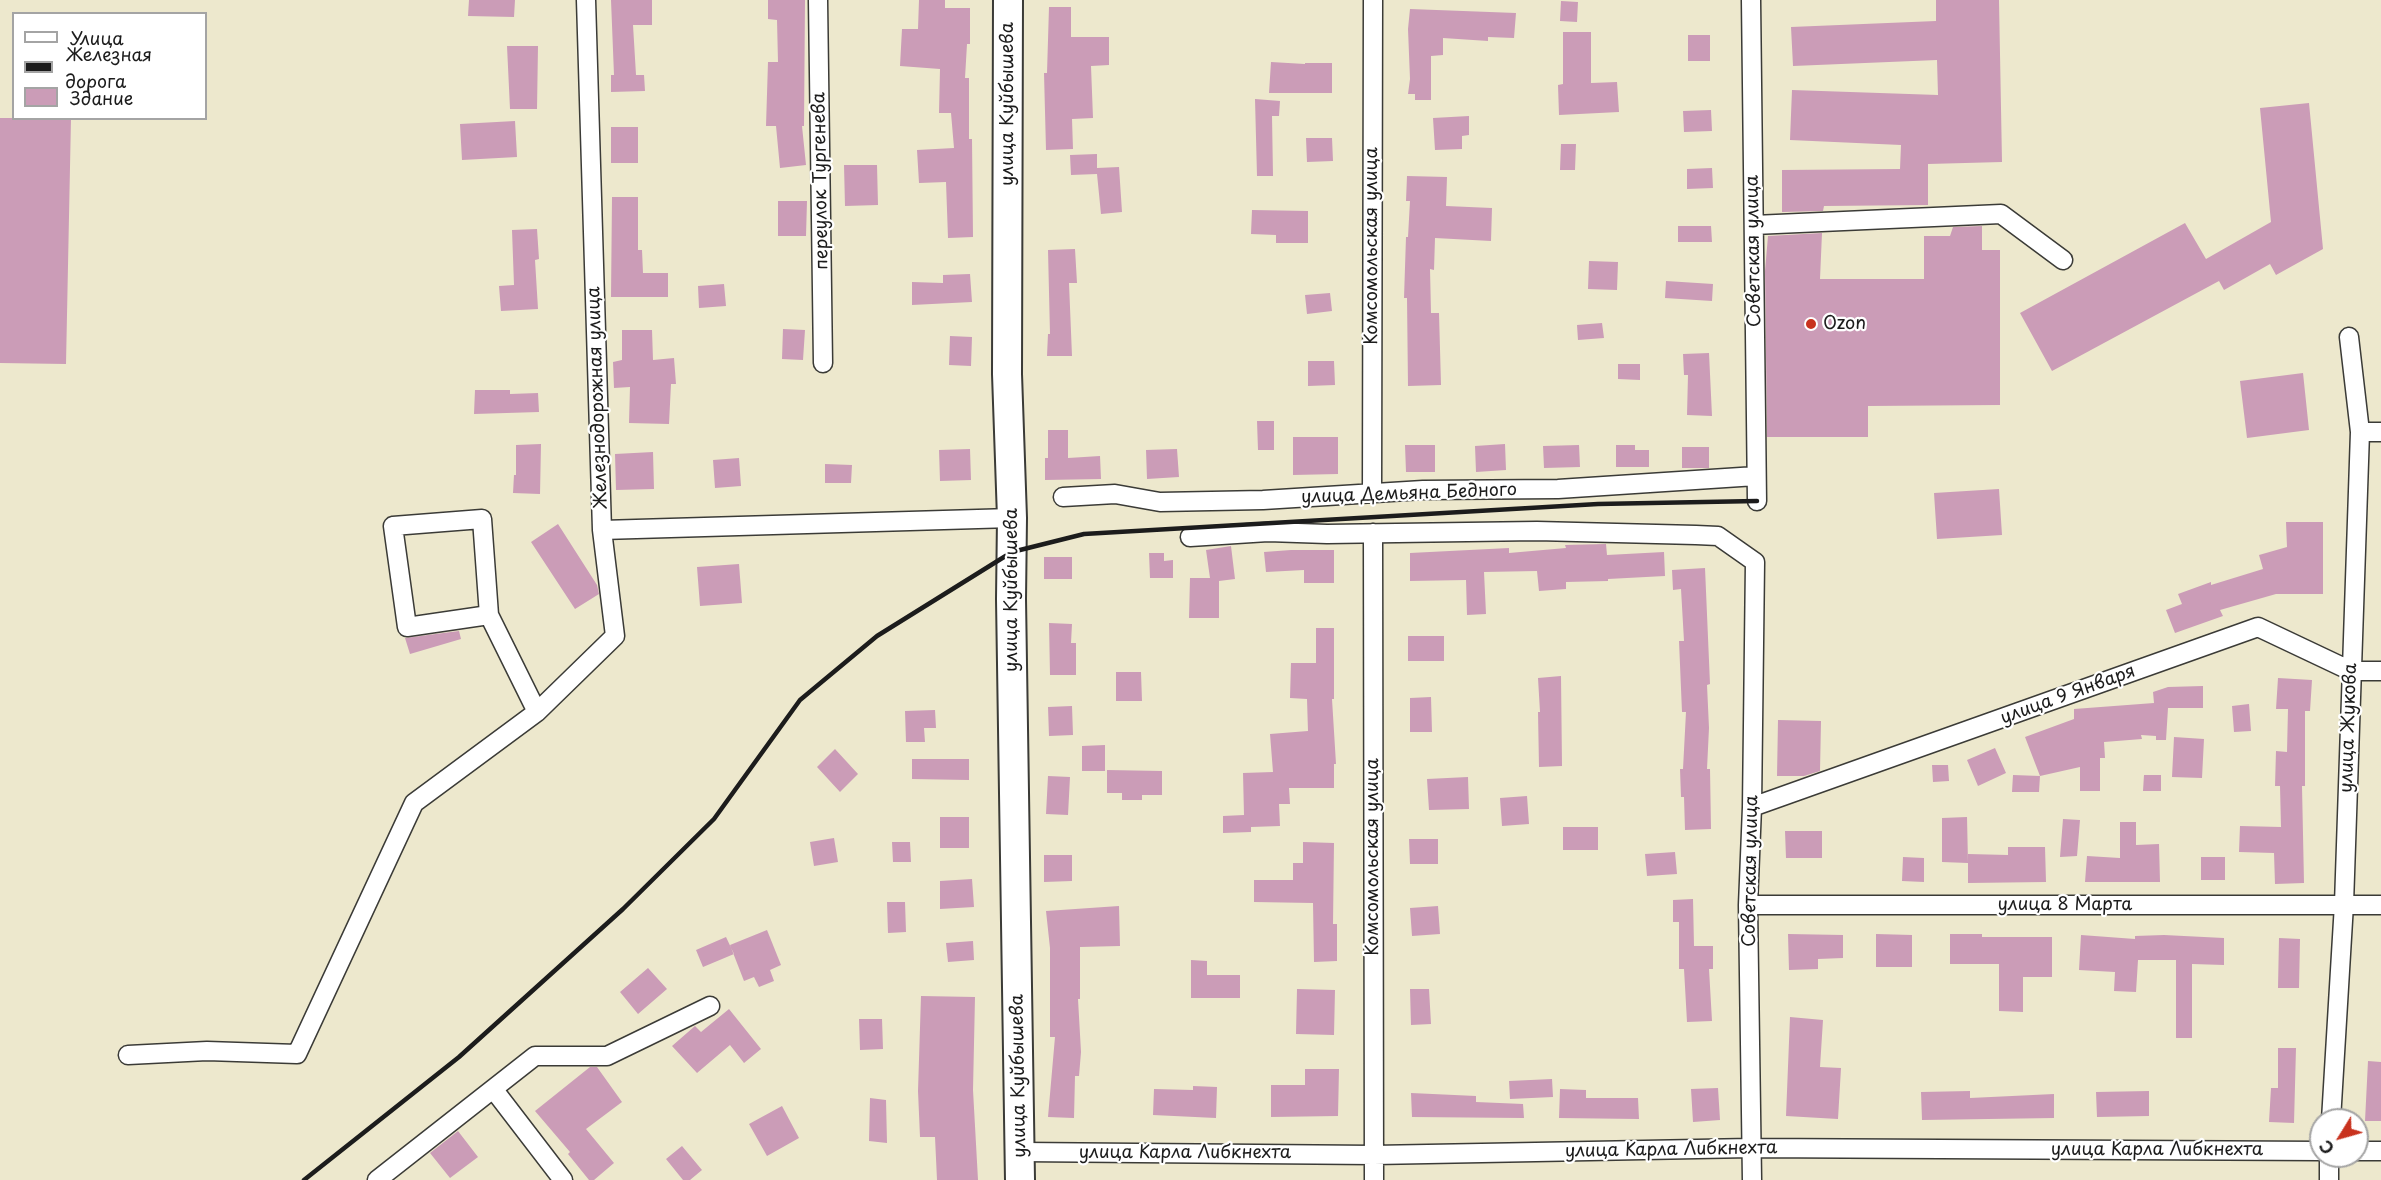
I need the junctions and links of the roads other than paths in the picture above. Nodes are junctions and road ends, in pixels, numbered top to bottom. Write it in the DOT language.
graph roads {
  1 [pos="586,0"];
  2 [pos="818,0"];
  3 [pos="1008,0"];
  4 [pos="1373,0"];
  5 [pos="1751,0"];
  6 [pos="1754,225"];
  7 [pos="2063,260"];
  8 [pos="2349,337"];
  9 [pos="823,363"];
  10 [pos="2360,432"];
  11 [pos="2381,432"];
  12 [pos="1756,476"];
  13 [pos="1372,493"];
  14 [pos="1063,496"];
  15 [pos="1757,501"];
  16 [pos="1012,518"];
  17 [pos="602,530"];
  18 [pos="1373,533"];
  19 [pos="1190,537"];
  20 [pos="489,615"];
  21 [pos="2350,671"];
  22 [pos="2381,671"];
  23 [pos="537,712"];
  24 [pos="1752,807"];
  25 [pos="2344,904"];
  26 [pos="1748,905"];
  27 [pos="2381,905"];
  28 [pos="710,1006"];
  29 [pos="128,1055"];
  30 [pos="494,1090"];
  31 [pos="2332,1108"];
  32 [pos="1751,1148"];
  33 [pos="2309,1151"];
  34 [pos="1021,1152"];
  35 [pos="1374,1155"];
  36 [pos="377,1180"];
  37 [pos="563,1180"];
  38 [pos="1020,1180"];
  39 [pos="1374,1180"];
  40 [pos="1752,1180"];
  1 -- 17 [label="street, Железнодорожная улица"];
  2 -- 9 [label="street, переулок Тургенева"];
  3 -- 16 [label="main road, улица Куйбышева"];
  4 -- 13 [label="street, Комсомольская улица"];
  5 -- 6 [label="street, Советская улица"];
  6 -- 7 [label="street"];
  6 -- 12 [label="street, Советская улица"];
  8 -- 10 [label="street, улица Жукова"];
  10 -- 11 [label="street"];
  10 -- 21 [label="street, улица Жукова"];
  12 -- 13 [label="street, улица Демьяна Бедного"];
  12 -- 15 [label="street, Советская улица"];
  13 -- 14 [label="street, улица Демьяна Бедного"];
  16 -- 17 [label="street, Железнодорожная улица"];
  16 -- 34 [label="main road, улица Куйбышева"];
  17 -- 23 [label="street"];
  18 -- 19 [label="street"];
  18 -- 24 [label="street, Советская улица"];
  18 -- 35 [label="street, Комсомольская улица"];
  20 -- 20 [label="street"];
  20 -- 23 [label="street"];
  21 -- 22 [label="street, улица 9 Января"];
  21 -- 24 [label="street, улица 9 Января"];
  21 -- 25 [label="street, улица Жукова"];
  23 -- 29 [label="street"];
  24 -- 26 [label="street, Советская улица"];
  25 -- 26 [label="street, улица 8 Марта"];
  25 -- 27 [label="street, улица 8 Марта"];
  25 -- 31 [label="street, улица Жукова"];
  26 -- 32 [label="street, Советская улица"];
  28 -- 30 [label="street"];
  30 -- 36 [label="street"];
  30 -- 37 [label="street"];
  32 -- 33 [label="street, улица Карла Либкнехта"];
  32 -- 35 [label="street, улица Карла Либкнехта"];
  32 -- 40 [label="street, Советская улица"];
  34 -- 35 [label="street, улица Карла Либкнехта"];
  34 -- 38 [label="main road, улица Куйбышева"];
  35 -- 39 [label="street, Комсомольская улица"];
}
